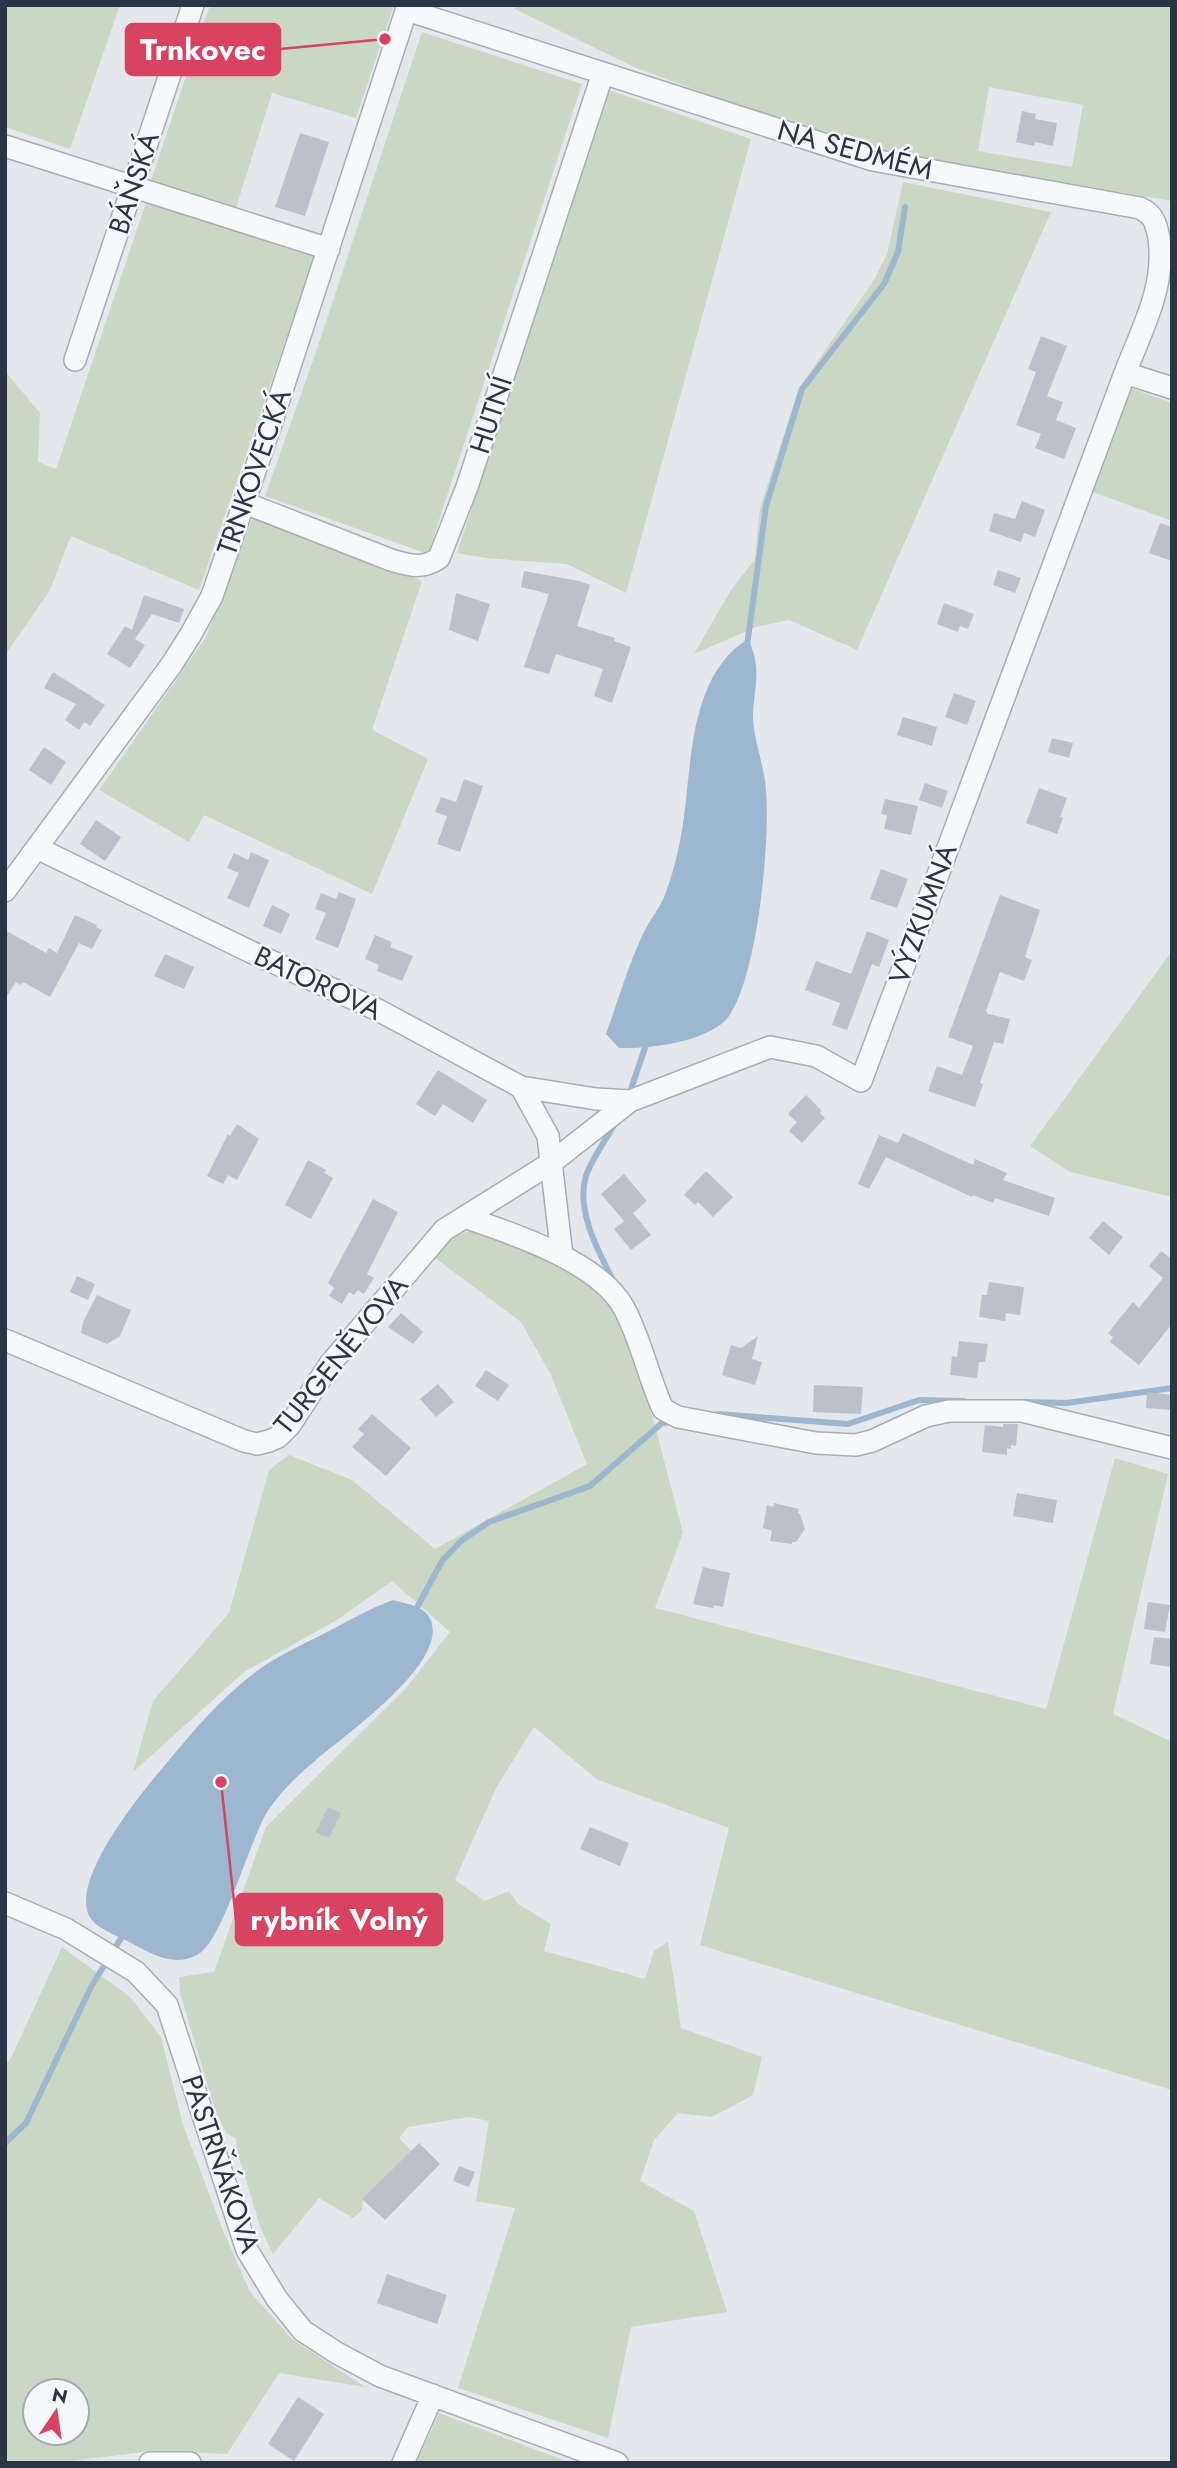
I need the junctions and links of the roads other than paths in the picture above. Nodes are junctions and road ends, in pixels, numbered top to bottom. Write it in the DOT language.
graph roads {
  1 [pos="193,5"];
  2 [pos="408,7"];
  3 [pos="603,73"];
  4 [pos="5,146"];
  5 [pos="133,187"];
  6 [pos="329,249"];
  7 [pos="75,360"];
  8 [pos="1125,373"];
  9 [pos="1172,388"];
  10 [pos="245,503"];
  11 [pos="37,848"];
  12 [pos="5,891"];
  13 [pos="521,1087"];
  14 [pos="630,1101"];
  15 [pos="551,1163"];
  16 [pos="467,1218"];
  17 [pos="562,1256"];
  18 [pos="5,1340"];
  19 [pos="1172,1448"];
  20 [pos="5,1903"];
  21 [pos="433,2395"];
  22 [pos="150,2463"];
  23 [pos="190,2463"];
  24 [pos="403,2463"];
  25 [pos="617,2463"];
  1 -- 5 [label="street, BÁŇSKÁ"];
  2 -- 3 [label="street, NA SEDMÉM"];
  2 -- 6 [label="street, TRNKOVECKÁ"];
  3 -- 8 [label="street, NA SEDMÉM"];
  3 -- 10 [label="street, HUTNÍ"];
  4 -- 5 [label="street"];
  5 -- 6 [label="street"];
  5 -- 7 [label="street, BÁŇSKÁ"];
  6 -- 10 [label="street, TRNKOVECKÁ"];
  8 -- 9 [label="street"];
  8 -- 14 [label="street, VÝZKUMNÁ"];
  10 -- 11 [label="street, TRNKOVECKÁ"];
  11 -- 12 [label="street, TRNKOVECKÁ"];
  11 -- 13 [label="street, BATOROVA"];
  13 -- 14 [label="street"];
  13 -- 15 [label="street"];
  14 -- 15 [label="street, VÝZKUMNÁ"];
  15 -- 16 [label="street, VÝZKUMNÁ"];
  15 -- 17 [label="street"];
  16 -- 17 [label="street"];
  16 -- 18 [label="street, TURGENĚVOVA"];
  17 -- 19 [label="street"];
  20 -- 21 [label="street, PASTRŇÁKOVA"];
  21 -- 24 [label="street"];
  21 -- 25 [label="street, PASTRŇÁKOVA"];
  22 -- 23 [label="street"];
}
